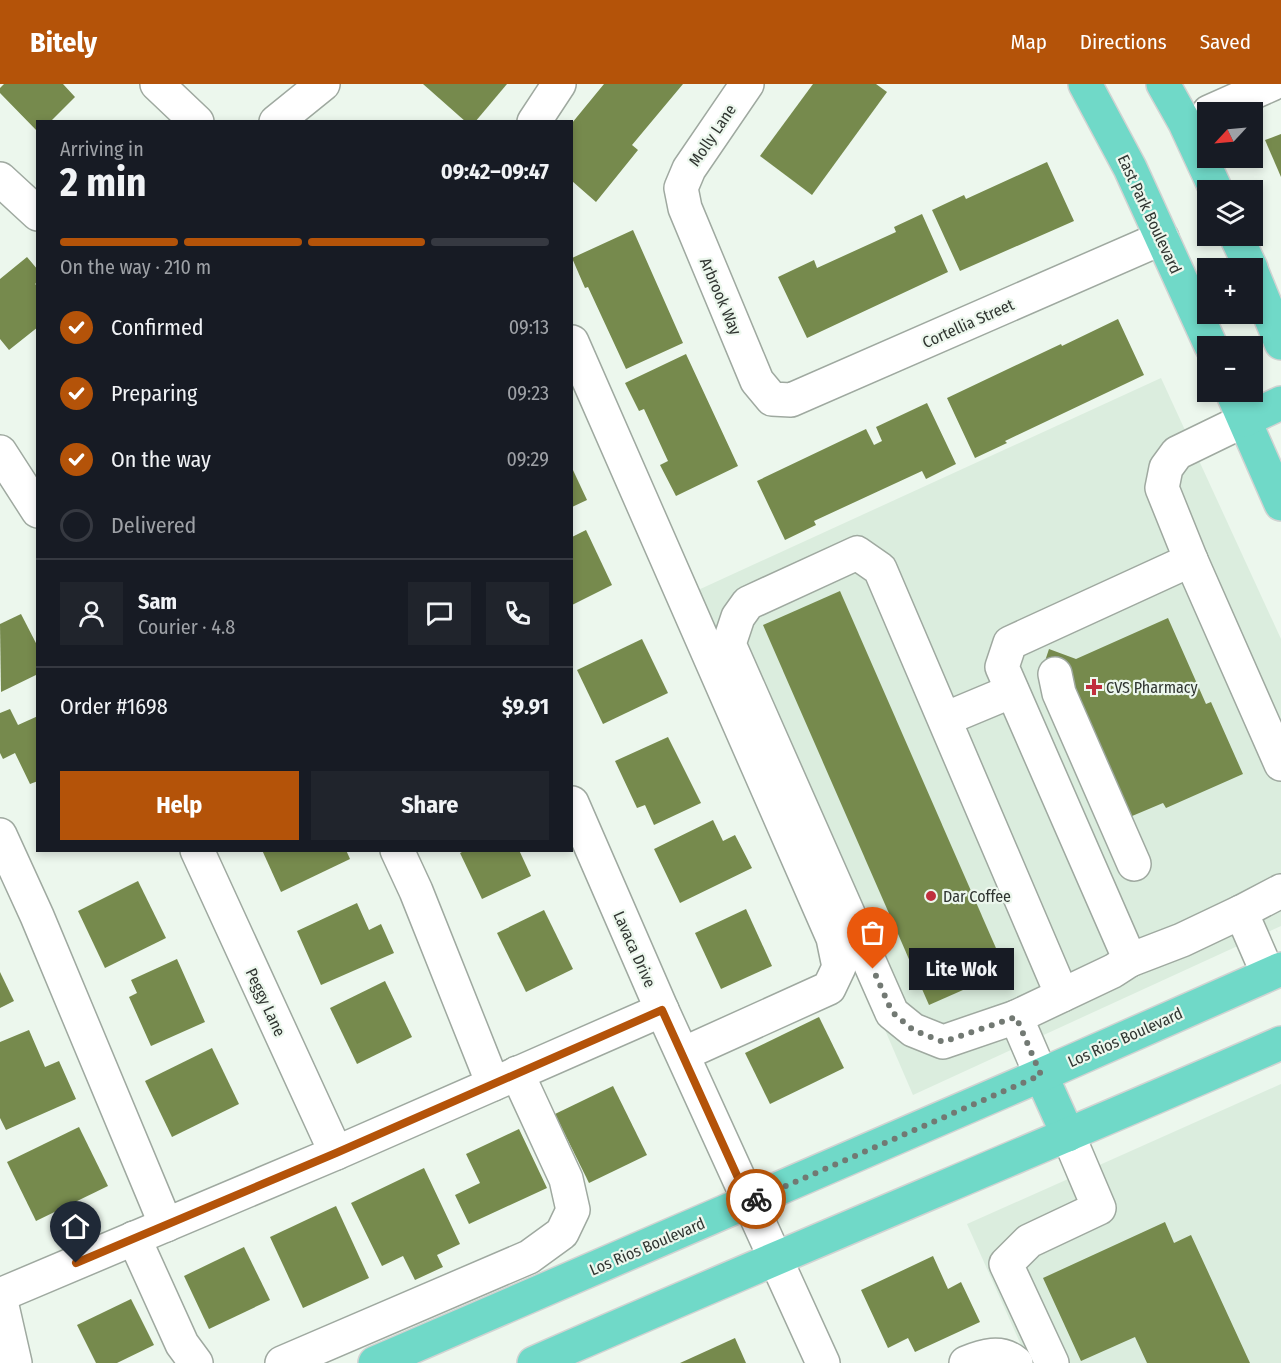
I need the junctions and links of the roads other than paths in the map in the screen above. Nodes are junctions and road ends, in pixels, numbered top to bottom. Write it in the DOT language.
graph roads {
  1 [pos="157,84"];
  2 [pos="322,84"];
  3 [pos="559,84"];
  4 [pos="747,84"];
  5 [pos="1085,84"];
  6 [pos="1163,84"];
  7 [pos="1272,84"];
  8 [pos="1232,102"];
  9 [pos="1197,113"];
  10 [pos="195,120"];
  11 [pos="278,120"];
  12 [pos="535,120"];
  13 [pos="0,180"];
  14 [pos="681,188"];
  15 [pos="36,212"];
  16 [pos="1162,238"];
  17 [pos="1263,298"];
  18 [pos="1206,336"];
  19 [pos="1281,343"];
  20 [pos="573,344"];
  21 [pos="772,399"];
  22 [pos="1281,403"];
  23 [pos="1238,406"];
  24 [pos="0,452"];
  25 [pos="1281,504"];
  26 [pos="36,508"];
  27 [pos="1191,561"];
  28 [pos="1070,616"];
  29 [pos="1012,691"];
  30 [pos="945,719"];
  31 [pos="1281,764"];
  32 [pos="573,805"];
  33 [pos="0,835"];
  34 [pos="198,852"];
  35 [pos="398,852"];
  36 [pos="1134,864"];
  37 [pos="1281,891"];
  38 [pos="1241,912"];
  39 [pos="1130,960"];
  40 [pos="1275,971"];
  41 [pos="1062,995"];
  42 [pos="662,1010"];
  43 [pos="1016,1017"];
  44 [pos="1281,1043"];
  45 [pos="683,1054"];
  46 [pos="1041,1075"];
  47 [pos="505,1079"];
  48 [pos="1068,1136"];
  49 [pos="336,1153"];
  50 [pos="749,1202"];
  51 [pos="166,1225"];
  52 [pos="134,1238"];
  53 [pos="776,1257"];
  54 [pos="0,1296"];
  55 [pos="15,1363"];
  56 [pos="196,1363"];
  57 [pos="282,1363"];
  58 [pos="375,1363"];
  59 [pos="534,1363"];
  60 [pos="823,1363"];
  61 [pos="966,1363"];
  62 [pos="1016,1363"];
  63 [pos="1052,1363"];
  1 -- 10 [label="street"];
  2 -- 11 [label="street"];
  3 -- 12 [label="street"];
  4 -- 14 [label="street, Molly Lane"];
  5 -- 16 [label="main road, East Park Boulevard"];
  6 -- 9 [label="main road"];
  7 -- 8 [label="street"];
  13 -- 15 [label="street"];
  14 -- 21 [label="street, Arbrook Way"];
  16 -- 18 [label="main road, East Park Boulevard"];
  16 -- 21 [label="street, Cortellia Street"];
  17 -- 19 [label="main road"];
  20 -- 45 [label="street"];
  22 -- 23 [label="main road"];
  23 -- 25 [label="main road"];
  23 -- 27 [label="street"];
  24 -- 26 [label="street"];
  27 -- 28 [label="street"];
  27 -- 31 [label="street"];
  28 -- 29 [label="street"];
  28 -- 36 [label="street"];
  29 -- 30 [label="street"];
  29 -- 39 [label="street"];
  30 -- 41 [label="street"];
  30 -- 43 [label="street"];
  32 -- 42 [label="street, Lavaca Drive"];
  33 -- 51 [label="street"];
  34 -- 49 [label="street, Peggy Lane"];
  35 -- 47 [label="street"];
  37 -- 38 [label="street"];
  38 -- 39 [label="street"];
  38 -- 40 [label="street"];
  39 -- 41 [label="street"];
  40 -- 46 [label="main road, Los Rios Boulevard"];
  41 -- 43 [label="street"];
  42 -- 45 [label="street, Lavaca Drive"];
  42 -- 47 [label="street"];
  43 -- 46 [label="street"];
  44 -- 48 [label="main road"];
  45 -- 50 [label="street, Lavaca Drive"];
  46 -- 48 [label="main road"];
  46 -- 50 [label="main road, Los Rios Boulevard"];
  47 -- 49 [label="street"];
  47 -- 57 [label="street"];
  48 -- 53 [label="main road"];
  48 -- 63 [label="street"];
  49 -- 51 [label="street"];
  50 -- 53 [label="street, Lavaca Drive"];
  50 -- 58 [label="main road, Los Rios Boulevard"];
  51 -- 52 [label="street"];
  52 -- 54 [label="street"];
  52 -- 56 [label="street"];
  53 -- 59 [label="main road"];
  53 -- 60 [label="street, Lavaca Drive"];
  54 -- 55 [label="street"];
  61 -- 62 [label="street"];
}
